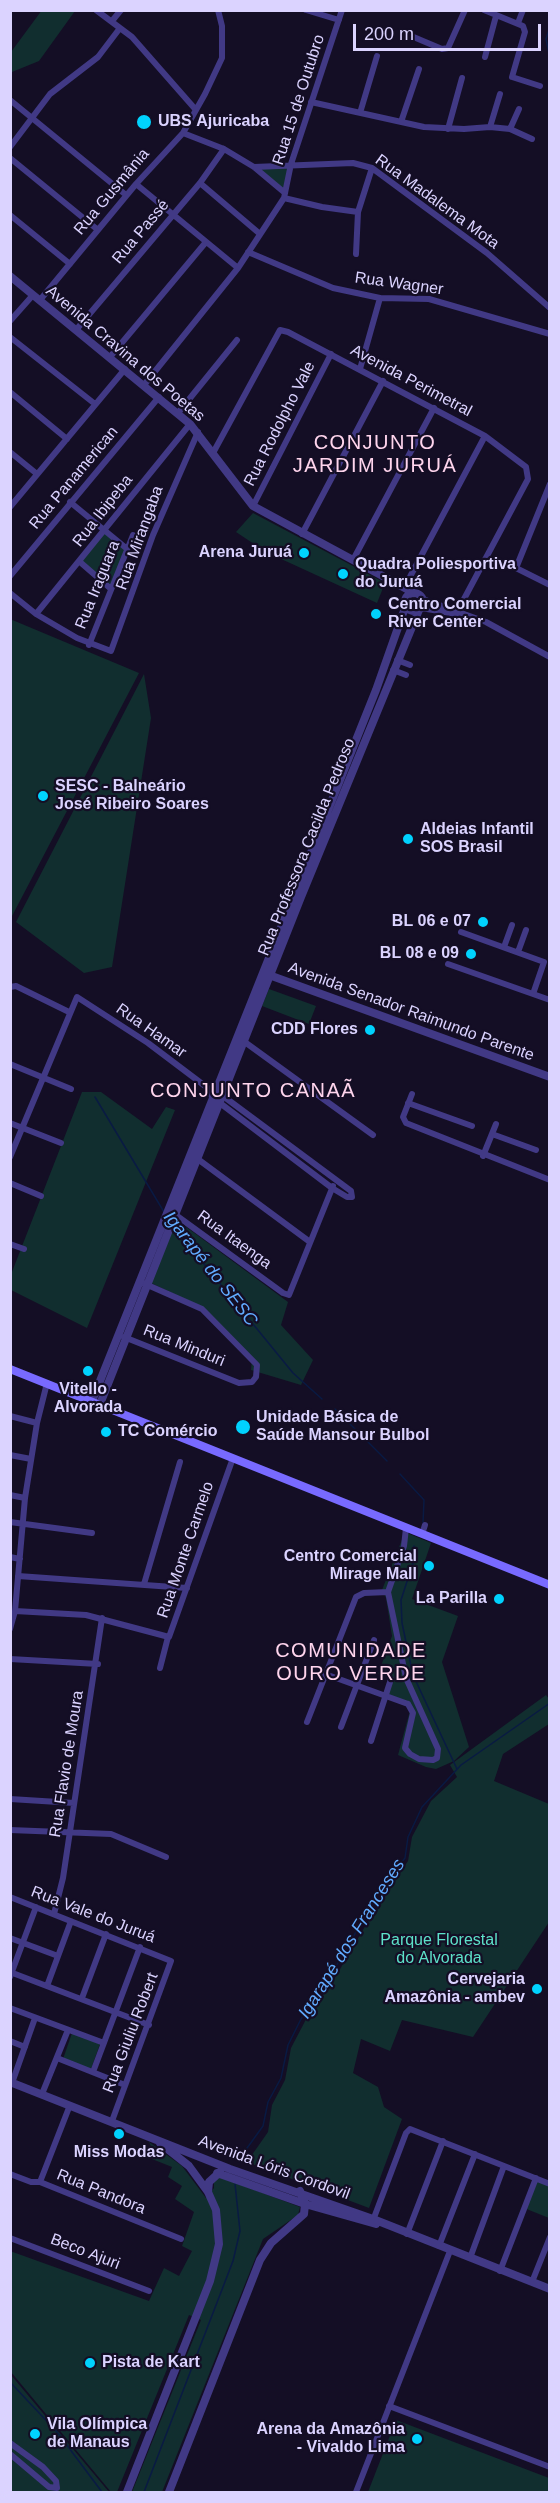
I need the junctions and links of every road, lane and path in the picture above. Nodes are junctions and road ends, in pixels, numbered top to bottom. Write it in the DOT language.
graph roads {
  1 [pos="96,10"];
  2 [pos="120,10"];
  3 [pos="218,10"];
  4 [pos="306,10"];
  5 [pos="342,10"];
  6 [pos="465,10"];
  7 [pos="523,10"];
  8 [pos="486,11"];
  9 [pos="326,14"];
  10 [pos="496,16"];
  11 [pos="339,20"];
  12 [pos="112,21"];
  13 [pos="518,23"];
  14 [pos="120,28"];
  15 [pos="404,33"];
  16 [pos="377,56"];
  17 [pos="485,57"];
  18 [pos="419,69"];
  19 [pos="462,78"];
  20 [pos="540,86"];
  21 [pos="500,94"];
  22 [pos="10,100"];
  23 [pos="311,102"];
  24 [pos="519,109"];
  25 [pos="196,110"];
  26 [pos="360,113"];
  27 [pos="33,119"];
  28 [pos="401,122"];
  29 [pos="490,126"];
  30 [pos="448,129"];
  31 [pos="510,129"];
  32 [pos="183,133"];
  33 [pos="532,139"];
  34 [pos="10,147"];
  35 [pos="224,149"];
  36 [pos="10,158"];
  37 [pos="291,164"];
  38 [pos="254,167"];
  39 [pos="372,168"];
  40 [pos="200,183"];
  41 [pos="136,184"];
  42 [pos="126,195"];
  43 [pos="284,196"];
  44 [pos="358,212"];
  45 [pos="10,215"];
  46 [pos="172,215"];
  47 [pos="98,230"];
  48 [pos="260,234"];
  49 [pos="206,242"];
  50 [pos="248,252"];
  51 [pos="356,254"];
  52 [pos="70,264"];
  53 [pos="238,268"];
  54 [pos="10,276"];
  55 [pos="33,295"];
  56 [pos="380,298"];
  57 [pos="40,300"];
  58 [pos="549,308"];
  59 [pos="10,321"];
  60 [pos="76,330"];
  61 [pos="549,334"];
  62 [pos="10,336"];
  63 [pos="237,340"];
  64 [pos="331,354"];
  65 [pos="110,357"];
  66 [pos="125,369"];
  67 [pos="360,369"];
  68 [pos="383,381"];
  69 [pos="144,385"];
  70 [pos="10,392"];
  71 [pos="159,397"];
  72 [pos="95,404"];
  73 [pos="434,408"];
  74 [pos="178,413"];
  75 [pos="190,424"];
  76 [pos="198,432"];
  77 [pos="485,436"];
  78 [pos="67,439"];
  79 [pos="10,452"];
  80 [pos="213,453"];
  81 [pos="37,474"];
  82 [pos="549,484"];
  83 [pos="70,502"];
  84 [pos="253,506"];
  85 [pos="10,507"];
  86 [pos="103,530"];
  87 [pos="302,534"];
  88 [pos="133,535"];
  89 [pos="126,548"];
  90 [pos="486,558"];
  91 [pos="353,561"];
  92 [pos="80,562"];
  93 [pos="516,568"];
  94 [pos="10,576"];
  95 [pos="389,580"];
  96 [pos="549,585"];
  97 [pos="404,588"];
  98 [pos="111,589"];
  99 [pos="10,593"];
  100 [pos="414,593"];
  101 [pos="406,604"];
  102 [pos="421,606"];
  103 [pos="459,613"];
  104 [pos="36,614"];
  105 [pos="89,645"];
  106 [pos="549,657"];
  107 [pos="397,660"];
  108 [pos="410,665"];
  109 [pos="393,670"];
  110 [pos="406,675"];
  111 [pos="512,925"];
  112 [pos="526,930"];
  113 [pos="461,932"];
  114 [pos="504,947"];
  115 [pos="518,952"];
  116 [pos="448,964"];
  117 [pos="267,975"];
  118 [pos="10,987"];
  119 [pos="533,994"];
  120 [pos="549,997"];
  121 [pos="69,1012"];
  122 [pos="237,1036"];
  123 [pos="245,1042"];
  124 [pos="10,1064"];
  125 [pos="549,1077"];
  126 [pos="42,1078"];
  127 [pos="71,1089"];
  128 [pos="212,1092"];
  129 [pos="412,1094"];
  130 [pos="222,1099"];
  131 [pos="408,1103"];
  132 [pos="10,1124"];
  133 [pos="496,1124"];
  134 [pos="472,1126"];
  135 [pos="22,1128"];
  136 [pos="492,1134"];
  137 [pos="373,1135"];
  138 [pos="61,1143"];
  139 [pos="536,1150"];
  140 [pos="194,1156"];
  141 [pos="483,1156"];
  142 [pos="10,1157"];
  143 [pos="549,1178"];
  144 [pos="335,1180"];
  145 [pos="10,1183"];
  146 [pos="332,1188"];
  147 [pos="41,1196"];
  148 [pos="172,1212"];
  149 [pos="310,1242"];
  150 [pos="10,1244"];
  151 [pos="24,1249"];
  152 [pos="144,1283"];
  153 [pos="123,1336"];
  154 [pos="10,1369"];
  155 [pos="47,1383"];
  156 [pos="96,1402"];
  157 [pos="10,1416"];
  158 [pos="37,1423"];
  159 [pos="10,1455"];
  160 [pos="233,1458"];
  161 [pos="31,1459"];
  162 [pos="180,1462"];
  163 [pos="10,1495"];
  164 [pos="25,1498"];
  165 [pos="10,1522"];
  166 [pos="23,1523"];
  167 [pos="425,1525"];
  168 [pos="406,1528"];
  169 [pos="92,1533"];
  170 [pos="422,1534"];
  171 [pos="10,1557"];
  172 [pos="20,1559"];
  173 [pos="18,1576"];
  174 [pos="144,1584"];
  175 [pos="549,1585"];
  176 [pos="187,1588"];
  177 [pos="388,1592"];
  178 [pos="15,1611"];
  179 [pos="102,1618"];
  180 [pos="10,1629"];
  181 [pos="168,1637"];
  182 [pos="374,1640"];
  183 [pos="10,1659"];
  184 [pos="98,1664"];
  185 [pos="160,1668"];
  186 [pos="325,1674"];
  187 [pos="391,1679"];
  188 [pos="356,1686"];
  189 [pos="386,1696"];
  190 [pos="415,1698"];
  191 [pos="408,1704"];
  192 [pos="307,1722"];
  193 [pos="340,1728"];
  194 [pos="370,1741"];
  195 [pos="10,1799"];
  196 [pos="74,1803"];
  197 [pos="10,1830"];
  198 [pos="70,1831"];
  199 [pos="166,1857"];
  200 [pos="10,1897"];
  201 [pos="36,1907"];
  202 [pos="54,1914"];
  203 [pos="71,1921"];
  204 [pos="106,1934"];
  205 [pos="10,1938"];
  206 [pos="23,1943"];
  207 [pos="140,1947"];
  208 [pos="58,1956"];
  209 [pos="166,1958"];
  210 [pos="11,1974"];
  211 [pos="47,1986"];
  212 [pos="82,1998"];
  213 [pos="10,2008"];
  214 [pos="116,2011"];
  215 [pos="35,2018"];
  216 [pos="149,2025"];
  217 [pos="68,2030"];
  218 [pos="10,2041"];
  219 [pos="104,2043"];
  220 [pos="25,2047"];
  221 [pos="57,2058"];
  222 [pos="93,2072"];
  223 [pos="11,2083"];
  224 [pos="125,2085"];
  225 [pos="42,2094"];
  226 [pos="69,2105"];
  227 [pos="112,2121"];
  228 [pos="149,2136"];
  229 [pos="443,2141"];
  230 [pos="474,2154"];
  231 [pos="504,2166"];
  232 [pos="230,2169"];
  233 [pos="218,2173"];
  234 [pos="10,2174"];
  235 [pos="536,2178"];
  236 [pos="249,2180"];
  237 [pos="40,2182"];
  238 [pos="549,2184"];
  239 [pos="208,2192"];
  240 [pos="300,2192"];
  241 [pos="305,2204"];
  242 [pos="372,2221"];
  243 [pos="406,2234"];
  244 [pos="549,2236"];
  245 [pos="10,2238"];
  246 [pos="181,2239"];
  247 [pos="438,2246"];
  248 [pos="450,2251"];
  249 [pos="470,2258"];
  250 [pos="500,2271"];
  251 [pos="532,2282"];
  252 [pos="549,2289"];
  253 [pos="149,2291"];
  254 [pos="389,2406"];
  255 [pos="10,2443"];
  256 [pos="10,2454"];
  257 [pos="549,2467"];
  258 [pos="127,2493"];
  259 [pos="169,2493"];
  260 [pos="356,2493"];
  1 -- 12 [label="street"];
  2 -- 12 [label="street"];
  3 -- 25 [label="street, Rua Gusmânia"];
  4 -- 9 [label="street"];
  5 -- 11 [label="street, Rua 15 de Outubro"];
  6 -- 15 [label="street"];
  7 -- 13 [label="street"];
  8 -- 10 [label="street"];
  9 -- 11 [label="street"];
  10 -- 13 [label="street"];
  10 -- 17 [label="street"];
  11 -- 23 [label="street, Rua 15 de Outubro"];
  12 -- 14 [label="street"];
  13 -- 20 [label="street"];
  14 -- 25 [label="street"];
  14 -- 27 [label="street"];
  16 -- 26 [label="street"];
  18 -- 28 [label="street"];
  19 -- 30 [label="street"];
  21 -- 29 [label="street"];
  22 -- 27 [label="street"];
  23 -- 26 [label="street"];
  23 -- 37 [label="street, Rua 15 de Outubro"];
  24 -- 31 [label="street"];
  25 -- 32 [label="street, Rua Gusmânia"];
  26 -- 28 [label="street"];
  27 -- 34 [label="street"];
  27 -- 42 [label="street"];
  28 -- 30 [label="street"];
  29 -- 30 [label="street"];
  29 -- 31 [label="street"];
  31 -- 33 [label="street"];
  32 -- 35 [label="street"];
  32 -- 41 [label="street, Rua Gusmânia"];
  35 -- 38 [label="street"];
  35 -- 40 [label="street, Rua Passé"];
  36 -- 47 [label="street"];
  37 -- 38 [label="street, Rua Madalema Mota"];
  37 -- 39 [label="street, Rua Madalema Mota"];
  37 -- 43 [label="street, Rua 15 de Outubro"];
  38 -- 43 [label="street"];
  39 -- 44 [label="street"];
  39 -- 58 [label="street, Rua Madalema Mota"];
  40 -- 46 [label="street, Rua Passé"];
  40 -- 48 [label="street"];
  41 -- 42 [label="street, Rua Gusmânia"];
  41 -- 46 [label="street"];
  42 -- 47 [label="street, Rua Gusmânia"];
  43 -- 44 [label="street"];
  43 -- 48 [label="street"];
  44 -- 51 [label="street"];
  45 -- 52 [label="street"];
  46 -- 49 [label="street"];
  46 -- 60 [label="street, Rua Passé"];
  47 -- 52 [label="street, Rua Gusmânia"];
  48 -- 50 [label="street"];
  49 -- 53 [label="street"];
  49 -- 65 [label="street"];
  50 -- 53 [label="street"];
  50 -- 56 [label="street, Rua Wagner"];
  52 -- 57 [label="street, Rua Gusmânia"];
  53 -- 69 [label="street"];
  54 -- 55 [label="street, Avenida Cravina dos Poetas"];
  55 -- 57 [label="street, Avenida Cravina dos Poetas"];
  55 -- 59 [label="street"];
  56 -- 61 [label="street, Rua Wagner"];
  56 -- 67 [label="street"];
  57 -- 60 [label="street, Avenida Cravina dos Poetas"];
  60 -- 65 [label="street, Avenida Cravina dos Poetas"];
  62 -- 72 [label="street"];
  63 -- 74 [label="street"];
  64 -- 67 [label="street, Avenida Perimetral"];
  64 -- 80 [label="street, Avenida Perimetral"];
  64 -- 84 [label="street, Rua Rodolpho Vale"];
  65 -- 66 [label="street, Avenida Cravina dos Poetas"];
  66 -- 69 [label="street, Avenida Cravina dos Poetas"];
  66 -- 72 [label="street"];
  67 -- 68 [label="street, Avenida Perimetral"];
  68 -- 73 [label="street, Avenida Perimetral"];
  68 -- 87 [label="street"];
  69 -- 71 [label="street, Avenida Cravina dos Poetas"];
  70 -- 78 [label="street"];
  71 -- 74 [label="street, Avenida Cravina dos Poetas"];
  71 -- 83 [label="street, Rua Panamerican"];
  72 -- 78 [label="street"];
  73 -- 77 [label="street, Avenida Perimetral"];
  73 -- 91 [label="street"];
  74 -- 75 [label="street, Avenida Cravina dos Poetas"];
  75 -- 76 [label="street, Avenida Cravina dos Poetas"];
  75 -- 86 [label="street, Rua Ibipeba"];
  76 -- 80 [label="street, Avenida Cravina dos Poetas"];
  76 -- 105 [label="street, Rua Mirangaba"];
  77 -- 90 [label="street, Avenida Perimetral"];
  77 -- 97 [label="street"];
  78 -- 81 [label="street"];
  79 -- 81 [label="street"];
  80 -- 84 [label="street, Avenida Cravina dos Poetas"];
  81 -- 85 [label="street"];
  82 -- 93 [label="street"];
  83 -- 86 [label="street"];
  83 -- 94 [label="street, Rua Panamerican"];
  84 -- 87 [label="street, Avenida Cravina dos Poetas"];
  86 -- 89 [label="street"];
  86 -- 92 [label="street, Rua Ibipeba"];
  87 -- 91 [label="street, Avenida Cravina dos Poetas"];
  88 -- 89 [label="street, Rua Iraguara"];
  89 -- 98 [label="street, Rua Iraguara"];
  90 -- 93 [label="street"];
  90 -- 103 [label="street"];
  91 -- 95 [label="street, Avenida Cravina dos Poetas"];
  92 -- 98 [label="street"];
  92 -- 104 [label="street, Rua Ibipeba"];
  93 -- 96 [label="street"];
  95 -- 97 [label="street, Avenida Cravina dos Poetas"];
  95 -- 101 [label="street, Avenida Cravina dos Poetas"];
  97 -- 100 [label="street, Avenida Cravina dos Poetas"];
  98 -- 105 [label="street, Rua Iraguara"];
  99 -- 104 [label="street"];
  100 -- 101 [label="street"];
  100 -- 102 [label="street, Avenida Cravina dos Poetas"];
  101 -- 102 [label="street"];
  101 -- 117 [label="street, Rua Professora Cacilda Pedroso"];
  102 -- 103 [label="street"];
  102 -- 107 [label="street, Rua Professora Cacilda Pedroso"];
  103 -- 106 [label="street"];
  104 -- 105 [label="street"];
  107 -- 108 [label="street"];
  107 -- 109 [label="street, Rua Professora Cacilda Pedroso"];
  109 -- 110 [label="street"];
  109 -- 117 [label="street, Rua Professora Cacilda Pedroso"];
  111 -- 114 [label="street"];
  112 -- 115 [label="street"];
  113 -- 114 [label="street"];
  114 -- 115 [label="street"];
  115 -- 119 [label="street"];
  116 -- 119 [label="street"];
  117 -- 122 [label="street, Rua Professora Cacilda Pedroso"];
  117 -- 123 [label="street, Rua Professora Cacilda Pedroso"];
  117 -- 125 [label="street, Avenida Senador Raimundo Parente"];
  118 -- 121 [label="street"];
  119 -- 120 [label="street"];
  121 -- 126 [label="street"];
  121 -- 128 [label="street, Rua Hamar"];
  122 -- 123 [label="street"];
  122 -- 128 [label="street, Rua Professora Cacilda Pedroso"];
  123 -- 130 [label="street, Rua Professora Cacilda Pedroso"];
  123 -- 137 [label="street"];
  124 -- 126 [label="street"];
  126 -- 127 [label="street"];
  126 -- 135 [label="street"];
  128 -- 130 [label="street, Rua Hamar"];
  128 -- 140 [label="street, Rua Professora Cacilda Pedroso"];
  129 -- 131 [label="street"];
  130 -- 140 [label="street, Rua Professora Cacilda Pedroso"];
  130 -- 144 [label="street"];
  130 -- 146 [label="street"];
  131 -- 134 [label="street"];
  131 -- 141 [label="street"];
  132 -- 135 [label="street"];
  133 -- 136 [label="street"];
  135 -- 138 [label="street"];
  135 -- 142 [label="street"];
  136 -- 139 [label="street"];
  136 -- 141 [label="street"];
  140 -- 148 [label="street"];
  140 -- 149 [label="street"];
  141 -- 143 [label="street"];
  144 -- 146 [label="street"];
  144 -- 146 [label="street"];
  145 -- 147 [label="street"];
  146 -- 149 [label="street"];
  148 -- 149 [label="street, Rua Itaenga"];
  148 -- 152 [label="street"];
  150 -- 151 [label="street"];
  152 -- 153 [label="street"];
  152 -- 153 [label="street, Rua Minduri"];
  153 -- 156 [label="street"];
  154 -- 155 [label="main road"];
  155 -- 156 [label="main road"];
  155 -- 158 [label="street"];
  156 -- 160 [label="main road"];
  157 -- 158 [label="street"];
  158 -- 161 [label="street"];
  159 -- 161 [label="street"];
  160 -- 168 [label="main road"];
  160 -- 176 [label="street, Rua Monte Carmelo"];
  161 -- 164 [label="street"];
  162 -- 174 [label="street"];
  163 -- 164 [label="street"];
  164 -- 166 [label="street"];
  165 -- 166 [label="street"];
  166 -- 169 [label="street"];
  166 -- 172 [label="street"];
  167 -- 170 [label="street"];
  168 -- 170 [label="main road"];
  168 -- 177 [label="street"];
  170 -- 175 [label="main road"];
  171 -- 172 [label="street"];
  172 -- 173 [label="street"];
  173 -- 174 [label="street"];
  173 -- 178 [label="street"];
  174 -- 176 [label="street"];
  176 -- 181 [label="street, Rua Monte Carmelo"];
  177 -- 186 [label="street"];
  177 -- 190 [label="street"];
  178 -- 179 [label="street, Rua Monte Carmelo"];
  178 -- 180 [label="street"];
  179 -- 181 [label="street, Rua Monte Carmelo"];
  179 -- 184 [label="street, Rua Flavio de Moura"];
  181 -- 185 [label="street"];
  182 -- 188 [label="street"];
  183 -- 184 [label="street"];
  184 -- 196 [label="street, Rua Flavio de Moura"];
  186 -- 188 [label="street"];
  186 -- 192 [label="street"];
  187 -- 189 [label="street"];
  188 -- 189 [label="street"];
  188 -- 193 [label="street"];
  189 -- 191 [label="street"];
  189 -- 194 [label="street"];
  190 -- 191 [label="street"];
  190 -- 191 [label="street"];
  195 -- 196 [label="street"];
  196 -- 198 [label="street, Rua Flavio de Moura"];
  197 -- 198 [label="street"];
  198 -- 199 [label="street"];
  198 -- 202 [label="street, Rua Flavio de Moura"];
  200 -- 201 [label="street, Rua Vale do Juruá"];
  201 -- 202 [label="street, Rua Vale do Juruá"];
  201 -- 206 [label="street"];
  202 -- 203 [label="street, Rua Vale do Juruá"];
  203 -- 204 [label="street, Rua Vale do Juruá"];
  203 -- 208 [label="street"];
  204 -- 207 [label="street, Rua Vale do Juruá"];
  204 -- 212 [label="street"];
  205 -- 206 [label="street"];
  206 -- 208 [label="street"];
  206 -- 210 [label="street"];
  207 -- 209 [label="street, Rua Vale do Juruá"];
  207 -- 214 [label="street"];
  208 -- 211 [label="street"];
  209 -- 216 [label="street, Rua Giuliu Robert"];
  210 -- 211 [label="street"];
  211 -- 212 [label="street"];
  212 -- 214 [label="street"];
  213 -- 215 [label="street"];
  214 -- 216 [label="street"];
  214 -- 219 [label="street"];
  215 -- 217 [label="street"];
  215 -- 220 [label="street"];
  216 -- 224 [label="street, Rua Giuliu Robert"];
  217 -- 219 [label="street"];
  217 -- 221 [label="street"];
  218 -- 220 [label="street"];
  219 -- 222 [label="street"];
  220 -- 223 [label="street"];
  221 -- 222 [label="street"];
  221 -- 225 [label="street"];
  222 -- 224 [label="street"];
  223 -- 225 [label="street"];
  224 -- 227 [label="street, Rua Giuliu Robert"];
  225 -- 226 [label="street"];
  226 -- 227 [label="street"];
  226 -- 237 [label="street"];
  227 -- 228 [label="street"];
  228 -- 232 [label="street, Avenida Lóris Cordovil"];
  228 -- 239 [label="street"];
  229 -- 230 [label="street"];
  229 -- 242 [label="street"];
  229 -- 243 [label="street"];
  230 -- 231 [label="street"];
  230 -- 247 [label="street"];
  231 -- 235 [label="street"];
  231 -- 249 [label="street"];
  232 -- 233 [label="street"];
  232 -- 236 [label="street, Avenida Lóris Cordovil"];
  233 -- 236 [label="street, Avenida Lóris Cordovil"];
  233 -- 239 [label="street"];
  234 -- 237 [label="street, Rua Pandora"];
  235 -- 238 [label="street"];
  235 -- 250 [label="street"];
  236 -- 240 [label="street, Avenida Lóris Cordovil"];
  236 -- 241 [label="street, Avenida Lóris Cordovil"];
  237 -- 246 [label="street, Rua Pandora"];
  239 -- 258 [label="street"];
  240 -- 241 [label="street"];
  240 -- 242 [label="street, Avenida Lóris Cordovil"];
  241 -- 242 [label="street, Avenida Lóris Cordovil"];
  241 -- 259 [label="street"];
  242 -- 243 [label="street, Avenida Lóris Cordovil"];
  243 -- 247 [label="street, Avenida Lóris Cordovil"];
  244 -- 251 [label="street"];
  245 -- 253 [label="street, Beco Ajuri"];
  247 -- 248 [label="street, Avenida Lóris Cordovil"];
  248 -- 249 [label="street, Avenida Lóris Cordovil"];
  248 -- 254 [label="street"];
  249 -- 250 [label="street, Avenida Lóris Cordovil"];
  250 -- 251 [label="street, Avenida Lóris Cordovil"];
  251 -- 252 [label="street, Avenida Lóris Cordovil"];
  254 -- 257 [label="street"];
  254 -- 260 [label="street"];
  255 -- 256 [label="street"];
}
